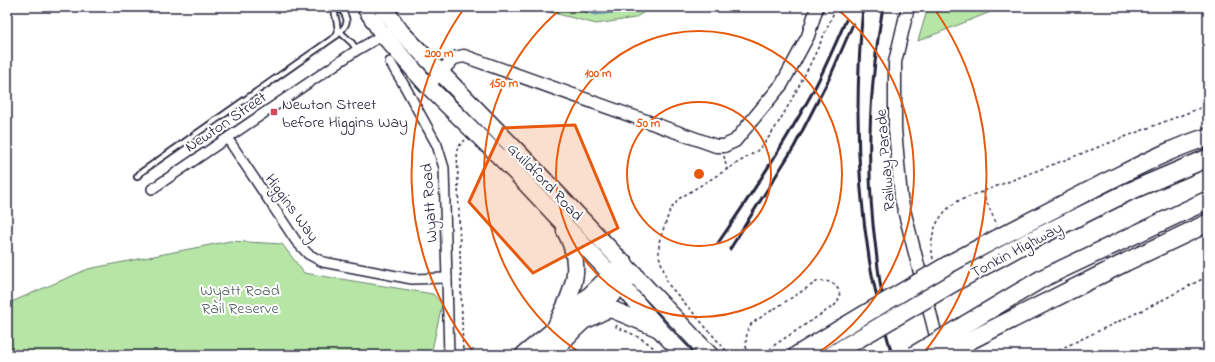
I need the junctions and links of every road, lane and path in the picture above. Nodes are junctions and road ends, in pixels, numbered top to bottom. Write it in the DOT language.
graph roads {
  1 [pos="334,7"];
  2 [pos="339,7"];
  3 [pos="365,7"];
  4 [pos="383,7"];
  5 [pos="818,7"];
  6 [pos="836,7"];
  7 [pos="908,7"];
  8 [pos="396,25"];
  9 [pos="338,33"];
  10 [pos="383,35"];
  11 [pos="357,50"];
  12 [pos="390,62"];
  13 [pos="441,72"];
  14 [pos="428,86"];
  15 [pos="1208,105"];
  16 [pos="1208,137"];
  17 [pos="228,139"];
  18 [pos="465,140"];
  19 [pos="724,146"];
  20 [pos="1208,158"];
  21 [pos="727,170"];
  22 [pos="137,177"];
  23 [pos="152,189"];
  24 [pos="982,192"];
  25 [pos="1208,200"];
  26 [pos="555,215"];
  27 [pos="1208,223"];
  28 [pos="999,230"];
  29 [pos="933,264"];
  30 [pos="629,268"];
  31 [pos="1208,276"];
  32 [pos="447,278"];
  33 [pos="617,281"];
  34 [pos="622,313"];
  35 [pos="584,321"];
  36 [pos="660,330"];
  37 [pos="553,331"];
  38 [pos="969,332"];
  39 [pos="449,355"];
  40 [pos="463,355"];
  41 [pos="524,355"];
  42 [pos="549,355"];
  43 [pos="662,355"];
  44 [pos="684,355"];
  45 [pos="710,355"];
  46 [pos="730,355"];
  47 [pos="746,355"];
  48 [pos="767,355"];
  49 [pos="797,355"];
  50 [pos="832,355"];
  51 [pos="914,355"];
  52 [pos="941,355"];
  53 [pos="944,355"];
  54 [pos="1048,355"];
  1 -- 9 [label="lane"];
  2 -- 9 [label="lane"];
  3 -- 10 [label="highway, Guildford Road"];
  4 -- 8 [label="highway, Guildford Road"];
  5 -- 19 [label="street"];
  6 -- 21 [label="path"];
  7 -- 52 [label="street, Railway Parade"];
  8 -- 10 [label="street, Newton Street"];
  8 -- 13 [label="highway, Guildford Road"];
  9 -- 11 [label="lane"];
  9 -- 22 [label="lane"];
  10 -- 11 [label="street, Newton Street"];
  10 -- 14 [label="highway, Guildford Road"];
  11 -- 17 [label="street, Newton Street"];
  12 -- 32 [label="street, Wyatt Road"];
  13 -- 14 [label="street"];
  13 -- 19 [label="street"];
  13 -- 30 [label="highway, Guildford Road"];
  14 -- 26 [label="highway, Guildford Road"];
  15 -- 24 [label="path"];
  16 -- 49 [label="highway, bridge"];
  17 -- 23 [label="street, Newton Street"];
  17 -- 32 [label="street, Higgins Way"];
  18 -- 40 [label="path"];
  19 -- 21 [label="path"];
  20 -- 50 [label="highway, Tonkin Highway, bridge"];
  21 -- 46 [label="path"];
  24 -- 28 [label="path"];
  24 -- 29 [label="path"];
  25 -- 38 [label="highway"];
  26 -- 33 [label="highway, Guildford Road"];
  26 -- 37 [label="highway"];
  27 -- 38 [label="highway"];
  30 -- 33 [label="highway"];
  30 -- 45 [label="highway, Guildford Road"];
  31 -- 54 [label="path"];
  32 -- 39 [label="street, Wyatt Road"];
  33 -- 35 [label="highway"];
  33 -- 36 [label="highway, Guildford Road"];
  33 -- 37 [label="highway"];
  34 -- 35 [label="highway"];
  34 -- 36 [label="highway"];
  34 -- 43 [label="path"];
  35 -- 42 [label="highway"];
  36 -- 44 [label="highway, Guildford Road"];
  37 -- 41 [label="highway"];
  38 -- 51 [label="highway, bridge"];
  38 -- 53 [label="highway, bridge"];
  47 -- 48 [label="path"];
}
